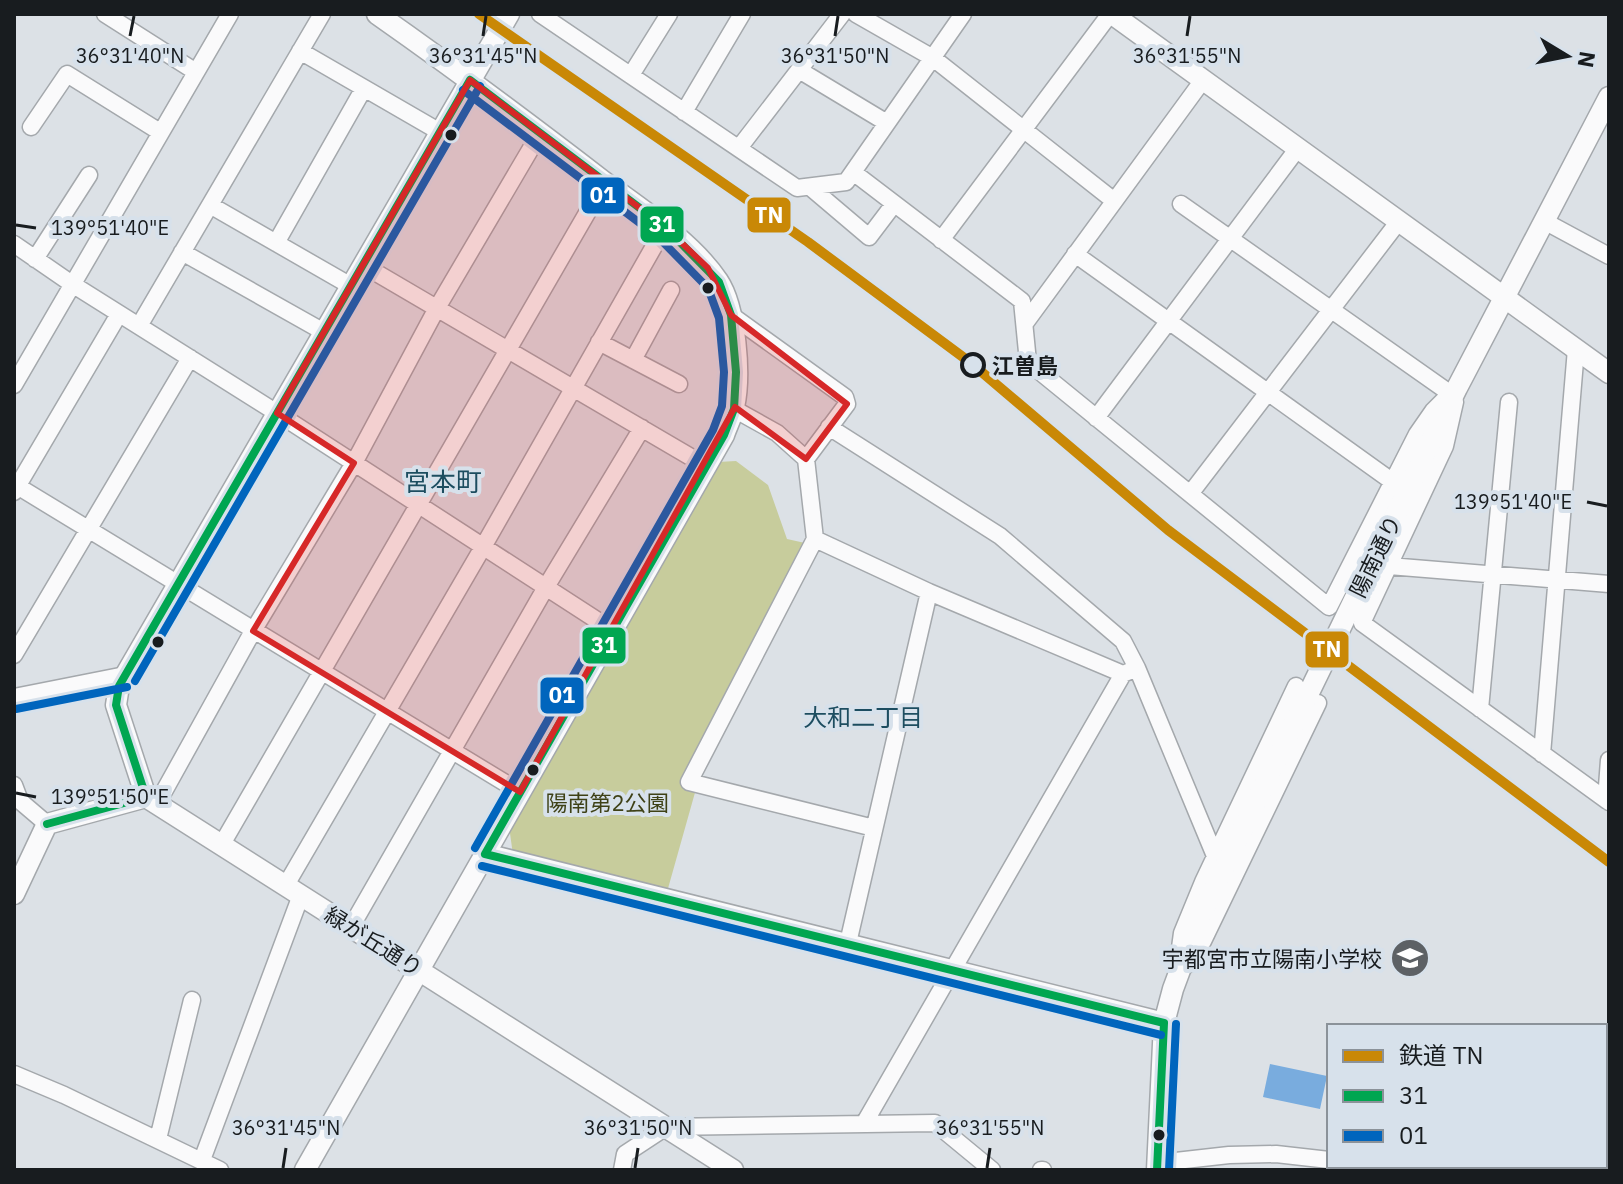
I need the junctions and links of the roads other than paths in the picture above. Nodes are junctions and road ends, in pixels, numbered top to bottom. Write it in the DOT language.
graph roads {
  1 [pos="105,14"];
  2 [pos="230,14"];
  3 [pos="322,14"];
  4 [pos="377,14"];
  5 [pos="509,14"];
  6 [pos="540,14"];
  7 [pos="669,14"];
  8 [pos="742,14"];
  9 [pos="842,14"];
  10 [pos="856,14"];
  11 [pos="963,14"];
  12 [pos="1111,14"];
  13 [pos="300,51"];
  14 [pos="933,58"];
  15 [pos="799,70"];
  16 [pos="196,72"];
  17 [pos="631,75"];
  18 [pos="470,80"];
  19 [pos="1203,80"];
  20 [pos="364,88"];
  21 [pos="1609,97"];
  22 [pos="684,112"];
  23 [pos="1604,120"];
  24 [pos="887,123"];
  25 [pos="31,127"];
  26 [pos="1024,129"];
  27 [pos="160,132"];
  28 [pos="440,132"];
  29 [pos="540,133"];
  30 [pos="739,148"];
  31 [pos="1298,148"];
  32 [pos="853,172"];
  33 [pos="89,175"];
  34 [pos="605,182"];
  35 [pos="810,187"];
  36 [pos="1113,200"];
  37 [pos="894,204"];
  38 [pos="1181,204"];
  39 [pos="210,205"];
  40 [pos="1399,221"];
  41 [pos="1544,221"];
  42 [pos="665,227"];
  43 [pos="1230,238"];
  44 [pos="941,240"];
  45 [pos="276,243"];
  46 [pos="14,244"];
  47 [pos="182,252"];
  48 [pos="1075,254"];
  49 [pos="1609,256"];
  50 [pos="35,259"];
  51 [pos="363,265"];
  52 [pos="72,284"];
  53 [pos="351,286"];
  54 [pos="671,290"];
  55 [pos="1504,296"];
  56 [pos="437,308"];
  57 [pos="1332,309"];
  58 [pos="119,314"];
  59 [pos="731,315"];
  60 [pos="1168,320"];
  61 [pos="1026,322"];
  62 [pos="139,326"];
  63 [pos="324,332"];
  64 [pos="599,342"];
  65 [pos="509,349"];
  66 [pos="1576,349"];
  67 [pos="190,358"];
  68 [pos="633,360"];
  69 [pos="1609,373"];
  70 [pos="679,384"];
  71 [pos="14,385"];
  72 [pos="574,387"];
  73 [pos="1454,391"];
  74 [pos="1269,392"];
  75 [pos="1509,402"];
  76 [pos="734,409"];
  77 [pos="277,413"];
  78 [pos="1096,418"];
  79 [pos="829,427"];
  80 [pos="642,428"];
  81 [pos="806,459"];
  82 [pos="354,463"];
  83 [pos="706,466"];
  84 [pos="1393,482"];
  85 [pos="15,487"];
  86 [pos="1190,494"];
  87 [pos="419,506"];
  88 [pos="89,531"];
  89 [pos="815,539"];
  90 [pos="483,547"];
  91 [pos="1389,566"];
  92 [pos="1491,575"];
  93 [pos="1557,580"];
  94 [pos="1609,584"];
  95 [pos="177,585"];
  96 [pos="546,587"];
  97 [pos="929,592"];
  98 [pos="612,630"];
  99 [pos="253,631"];
  100 [pos="14,655"];
  101 [pos="1130,671"];
  102 [pos="322,673"];
  103 [pos="125,675"];
  104 [pos="1296,686"];
  105 [pos="14,697"];
  106 [pos="1318,703"];
  107 [pos="1480,709"];
  108 [pos="387,712"];
  109 [pos="453,752"];
  110 [pos="1542,754"];
  111 [pos="1609,760"];
  112 [pos="14,785"];
  113 [pos="520,792"];
  114 [pos="152,800"];
  115 [pos="1607,801"];
  116 [pos="47,824"];
  117 [pos="874,828"];
  118 [pos="222,844"];
  119 [pos="485,854"];
  120 [pos="1215,856"];
  121 [pos="293,890"];
  122 [pos="14,894"];
  123 [pos="351,927"];
  124 [pos="848,943"];
  125 [pos="418,969"];
  126 [pos="953,970"];
  127 [pos="1173,989"];
  128 [pos="192,1000"];
  129 [pos="1164,1023"];
  130 [pos="14,1074"];
  131 [pos="865,1122"];
  132 [pos="666,1127"];
  133 [pos="158,1139"];
  134 [pos="202,1160"];
  135 [pos="1327,1160"];
  136 [pos="1158,1166"];
  137 [pos="220,1170"];
  138 [pos="305,1170"];
  139 [pos="622,1170"];
  140 [pos="733,1170"];
  141 [pos="992,1170"];
  1 -- 16 [label="street"];
  2 -- 16 [label="street"];
  3 -- 13 [label="street"];
  4 -- 18 [label="street"];
  5 -- 18 [label="street"];
  6 -- 17 [label="street"];
  7 -- 17 [label="street"];
  8 -- 22 [label="street"];
  9 -- 15 [label="street"];
  10 -- 14 [label="street"];
  11 -- 14 [label="street"];
  12 -- 19 [label="street"];
  12 -- 26 [label="street"];
  13 -- 20 [label="street"];
  13 -- 39 [label="street"];
  14 -- 24 [label="street"];
  14 -- 26 [label="street"];
  15 -- 24 [label="street"];
  15 -- 30 [label="street"];
  16 -- 27 [label="street"];
  17 -- 22 [label="street"];
  18 -- 28 [label="street"];
  18 -- 29 [label="street"];
  19 -- 31 [label="street"];
  19 -- 36 [label="street"];
  20 -- 28 [label="street"];
  20 -- 45 [label="street"];
  21 -- 23 [label="street, 陽南通り"];
  22 -- 30 [label="street"];
  23 -- 41 [label="street, 陽南通り"];
  24 -- 32 [label="street"];
  25 -- 27 [label="street"];
  26 -- 36 [label="street"];
  26 -- 44 [label="street"];
  27 -- 52 [label="street"];
  28 -- 51 [label="street"];
  29 -- 34 [label="street"];
  29 -- 56 [label="street"];
  30 -- 35 [label="street"];
  31 -- 40 [label="street"];
  31 -- 43 [label="street"];
  32 -- 35 [label="street"];
  32 -- 37 [label="street"];
  33 -- 50 [label="street"];
  34 -- 42 [label="street"];
  34 -- 65 [label="street"];
  35 -- 37 [label="street"];
  36 -- 48 [label="street"];
  37 -- 44 [label="street"];
  38 -- 43 [label="street"];
  39 -- 45 [label="street"];
  39 -- 47 [label="street"];
  40 -- 55 [label="street"];
  40 -- 57 [label="street"];
  41 -- 49 [label="street"];
  41 -- 55 [label="street, 陽南通り"];
  42 -- 59 [label="street"];
  42 -- 64 [label="street"];
  43 -- 57 [label="street"];
  43 -- 60 [label="street"];
  44 -- 61 [label="street"];
  45 -- 53 [label="street"];
  46 -- 50 [label="street"];
  47 -- 62 [label="street"];
  47 -- 63 [label="street"];
  48 -- 60 [label="street"];
  48 -- 61 [label="street"];
  50 -- 52 [label="street"];
  51 -- 53 [label="street"];
  51 -- 56 [label="street"];
  52 -- 58 [label="street"];
  52 -- 71 [label="street"];
  53 -- 63 [label="street"];
  54 -- 68 [label="street"];
  55 -- 66 [label="street"];
  55 -- 73 [label="street, 陽南通り"];
  56 -- 65 [label="street"];
  56 -- 82 [label="street"];
  57 -- 73 [label="street"];
  57 -- 74 [label="street"];
  58 -- 62 [label="street"];
  58 -- 85 [label="street"];
  59 -- 76 [label="street"];
  59 -- 79 [label="street"];
  60 -- 74 [label="street"];
  60 -- 78 [label="street"];
  61 -- 78 [label="street"];
  62 -- 67 [label="street"];
  63 -- 77 [label="street"];
  64 -- 68 [label="street"];
  64 -- 72 [label="street"];
  65 -- 72 [label="street"];
  65 -- 87 [label="street"];
  66 -- 69 [label="street"];
  66 -- 93 [label="street"];
  67 -- 77 [label="street"];
  67 -- 88 [label="street"];
  68 -- 70 [label="street"];
  72 -- 80 [label="street"];
  72 -- 90 [label="street"];
  73 -- 84 [label="street"];
  73 -- 91 [label="street"];
  73 -- 127 [label="street, 陽南通り"];
  74 -- 84 [label="street"];
  74 -- 86 [label="street"];
  75 -- 92 [label="street"];
  76 -- 81 [label="street"];
  76 -- 83 [label="street"];
  77 -- 82 [label="street"];
  77 -- 95 [label="street"];
  78 -- 86 [label="street"];
  79 -- 81 [label="street"];
  79 -- 101 [label="street"];
  80 -- 83 [label="street"];
  80 -- 96 [label="street"];
  81 -- 89 [label="street"];
  82 -- 87 [label="street"];
  82 -- 99 [label="street"];
  83 -- 98 [label="street"];
  84 -- 86 [label="street"];
  85 -- 88 [label="street"];
  87 -- 90 [label="street"];
  87 -- 102 [label="street"];
  88 -- 95 [label="street"];
  88 -- 100 [label="street"];
  89 -- 97 [label="street"];
  89 -- 117 [label="street"];
  90 -- 96 [label="street"];
  90 -- 108 [label="street"];
  91 -- 92 [label="street"];
  91 -- 107 [label="street"];
  92 -- 93 [label="street"];
  92 -- 107 [label="street"];
  93 -- 94 [label="street"];
  93 -- 110 [label="street"];
  95 -- 99 [label="street"];
  95 -- 103 [label="street"];
  96 -- 98 [label="street"];
  96 -- 109 [label="street"];
  97 -- 101 [label="street"];
  97 -- 117 [label="street"];
  98 -- 113 [label="street"];
  99 -- 102 [label="street"];
  99 -- 114 [label="street"];
  101 -- 120 [label="street"];
  101 -- 126 [label="street"];
  102 -- 108 [label="street"];
  102 -- 118 [label="street"];
  103 -- 105 [label="street"];
  103 -- 114 [label="street"];
  104 -- 120 [label="street"];
  106 -- 127 [label="street"];
  107 -- 110 [label="street"];
  108 -- 109 [label="street"];
  108 -- 121 [label="street"];
  109 -- 113 [label="street"];
  109 -- 123 [label="street"];
  110 -- 115 [label="street"];
  111 -- 115 [label="street"];
  112 -- 116 [label="street"];
  113 -- 119 [label="street"];
  114 -- 116 [label="street"];
  114 -- 118 [label="street, 緑が丘通り"];
  116 -- 122 [label="street"];
  117 -- 124 [label="street"];
  118 -- 121 [label="street, 緑が丘通り"];
  119 -- 124 [label="street"];
  119 -- 125 [label="street"];
  120 -- 127 [label="street"];
  121 -- 123 [label="street, 緑が丘通り"];
  121 -- 134 [label="street"];
  123 -- 125 [label="street, 緑が丘通り"];
  124 -- 126 [label="street"];
  125 -- 132 [label="street, 緑が丘通り"];
  125 -- 138 [label="street"];
  126 -- 129 [label="street"];
  126 -- 131 [label="street"];
  127 -- 129 [label="street, 陽南通り"];
  128 -- 133 [label="street"];
  129 -- 136 [label="street, 陽南通り"];
  130 -- 133 [label="street"];
  131 -- 132 [label="street"];
  131 -- 141 [label="street"];
  132 -- 139 [label="street"];
  132 -- 140 [label="street, 緑が丘通り"];
  133 -- 134 [label="street"];
  134 -- 137 [label="street"];
  135 -- 136 [label="street"];
}
